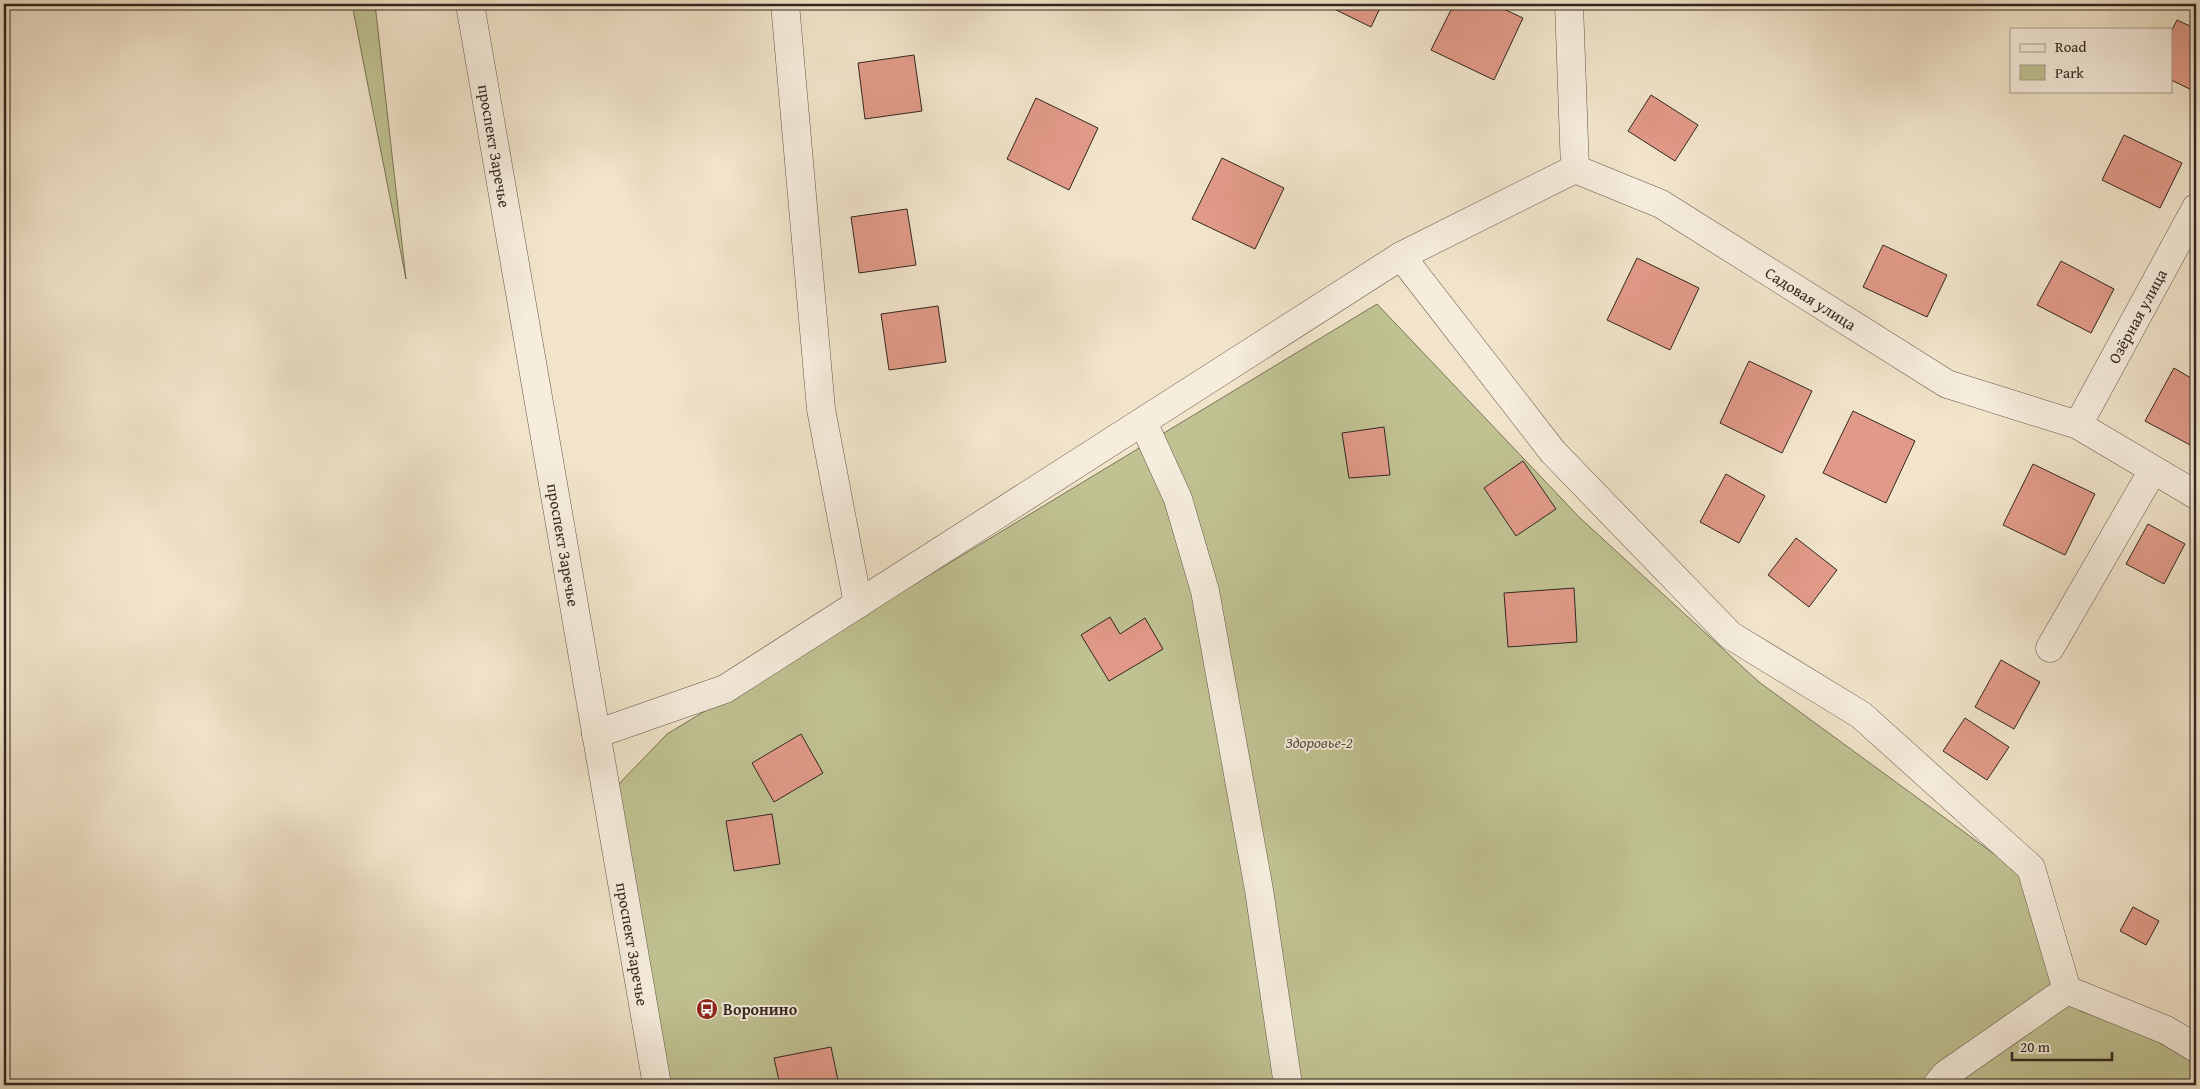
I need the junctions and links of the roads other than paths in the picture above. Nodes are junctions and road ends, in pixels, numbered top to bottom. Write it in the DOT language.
graph roads {
  1 [pos="470,4"];
  2 [pos="785,4"];
  3 [pos="1569,4"];
  4 [pos="1575,169"];
  5 [pos="2196,208"];
  6 [pos="1401,256"];
  7 [pos="1143,422"];
  8 [pos="2078,425"];
  9 [pos="2154,470"];
  10 [pos="2196,495"];
  11 [pos="858,604"];
  12 [pos="2050,648"];
  13 [pos="596,734"];
  14 [pos="2067,990"];
  15 [pos="2196,1048"];
  16 [pos="657,1085"];
  17 [pos="1288,1085"];
  18 [pos="1937,1085"];
  1 -- 13 [label="street, проспект Заречье"];
  2 -- 11 [label="street"];
  3 -- 4 [label="street"];
  4 -- 6 [label="street"];
  4 -- 8 [label="street, Садовая улица"];
  5 -- 8 [label="street, Озёрная улица"];
  6 -- 7 [label="street"];
  6 -- 14 [label="street"];
  7 -- 11 [label="street"];
  7 -- 17 [label="street"];
  8 -- 9 [label="street, Садовая улица"];
  9 -- 10 [label="street, Садовая улица"];
  9 -- 12 [label="street"];
  11 -- 13 [label="street"];
  13 -- 16 [label="street, проспект Заречье"];
  14 -- 15 [label="street"];
  14 -- 18 [label="street"];
}
